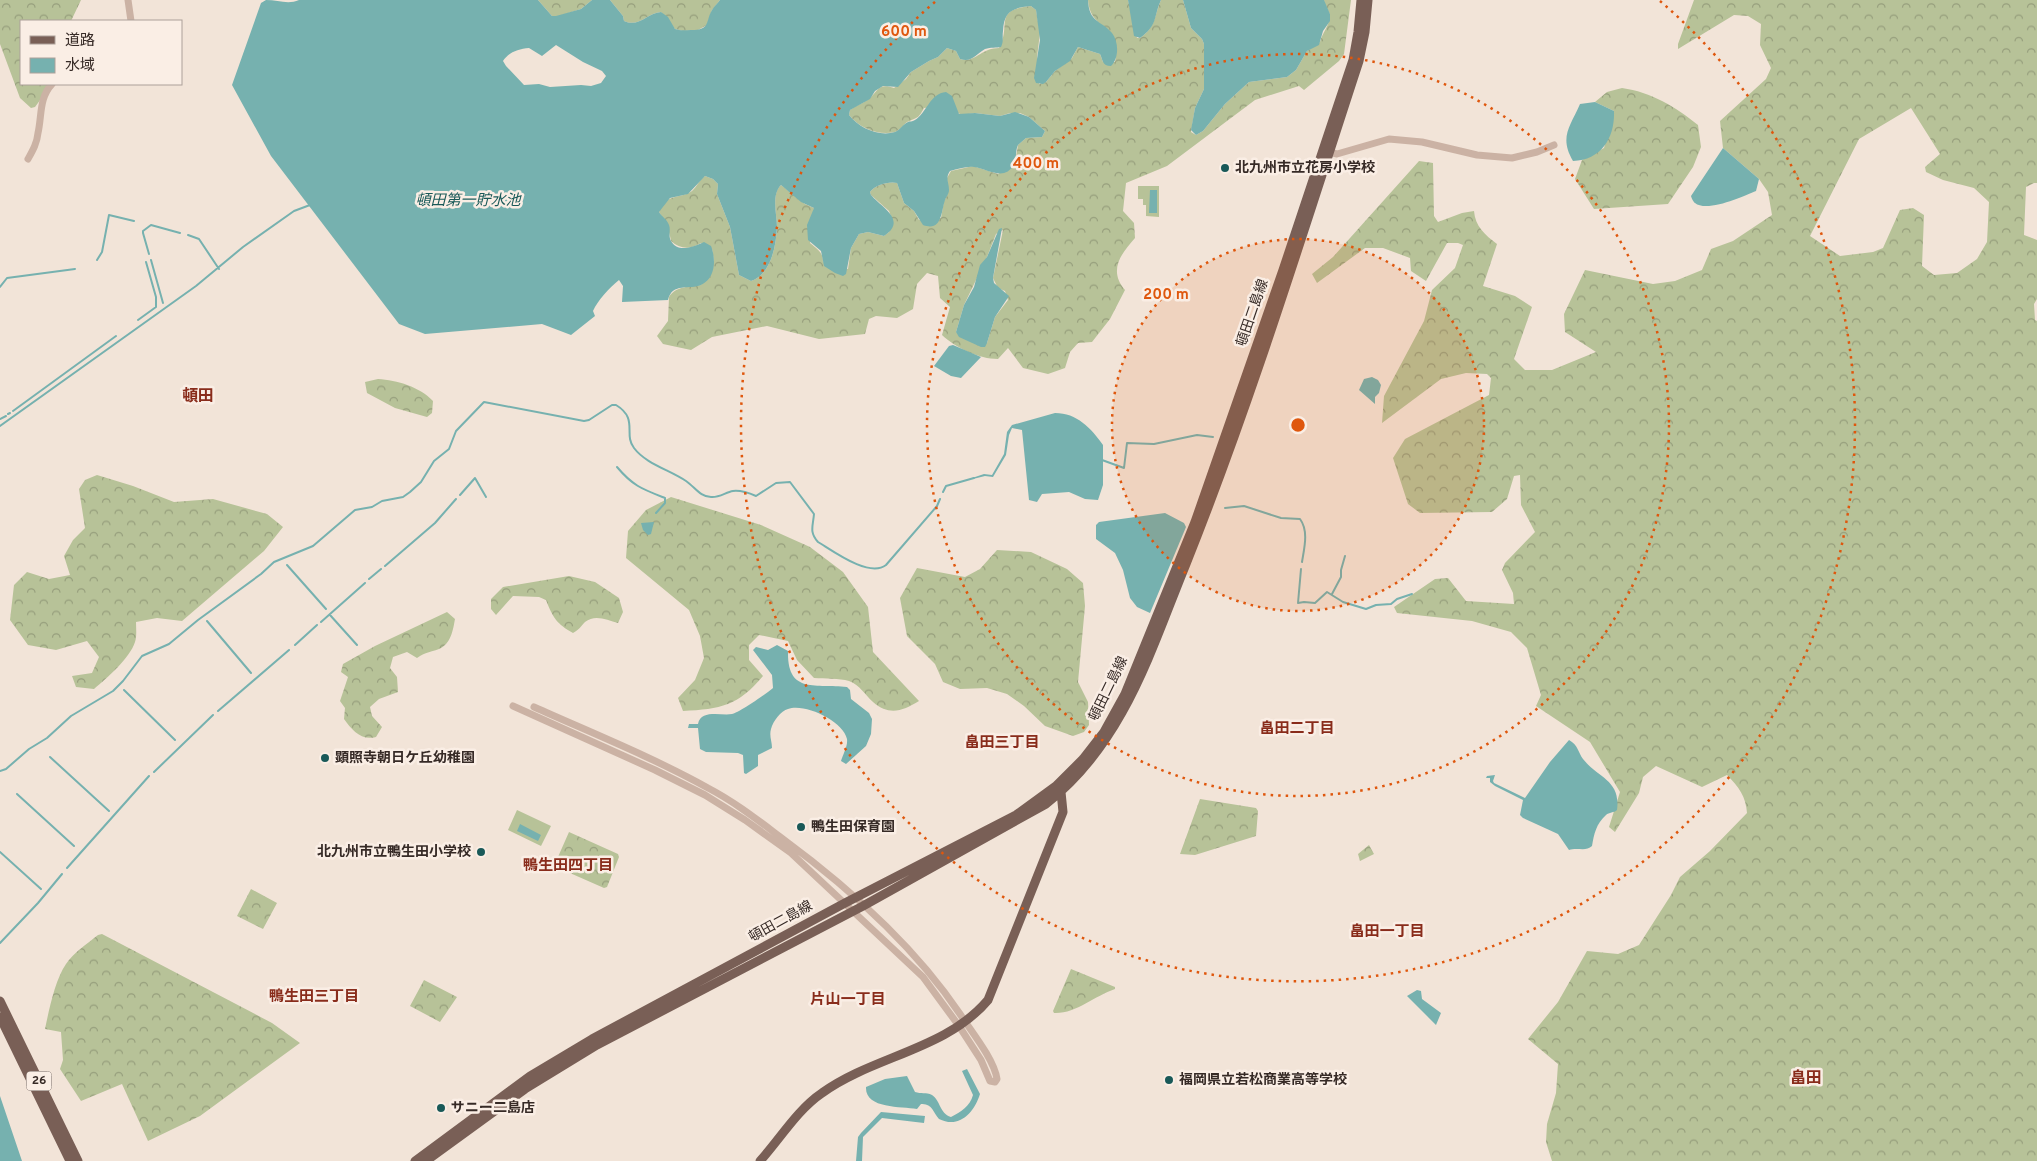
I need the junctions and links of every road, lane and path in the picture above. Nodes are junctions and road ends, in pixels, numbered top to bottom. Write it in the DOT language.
graph roads {
  1 [pos="128,0"];
  2 [pos="1361,0"];
  3 [pos="1368,0"];
  4 [pos="131,20"];
  5 [pos="51,85"];
  6 [pos="1554,145"];
  7 [pos="1326,151"];
  8 [pos="28,159"];
  9 [pos="513,706"];
  10 [pos="534,707"];
  11 [pos="1061,792"];
  12 [pos="855,898"];
  13 [pos="845,902"];
  14 [pos="863,906"];
  15 [pos="853,910"];
  16 [pos="0,1001"];
  17 [pos="0,1018"];
  18 [pos="962,1024"];
  19 [pos="70,1161"];
  20 [pos="78,1161"];
  21 [pos="415,1161"];
  22 [pos="426,1161"];
  23 [pos="760,1161"];
  1 -- 4 [label="street"];
  2 -- 7 [label="main road, 頓田二島線"];
  3 -- 7 [label="main road, 頓田二島線"];
  5 -- 8 [label="street"];
  6 -- 7 [label="street"];
  7 -- 11 [label="main road, 頓田二島線"];
  7 -- 12 [label="main road, 頓田二島線"];
  9 -- 13 [label="street"];
  10 -- 12 [label="street"];
  11 -- 14 [label="main road, 頓田二島線"];
  11 -- 18 [label="main road"];
  12 -- 13 [label="main road, 頓田二島線"];
  12 -- 14 [label="street"];
  13 -- 15 [label="street"];
  13 -- 21 [label="main road, 頓田二島線"];
  14 -- 15 [label="main road, 頓田二島線"];
  14 -- 18 [label="street"];
  15 -- 18 [label="street"];
  15 -- 22 [label="main road, 頓田二島線"];
  16 -- 20 [label="main road, 26"];
  17 -- 19 [label="main road, 26"];
  18 -- 18 [label="street"];
  18 -- 23 [label="main road"];
}
